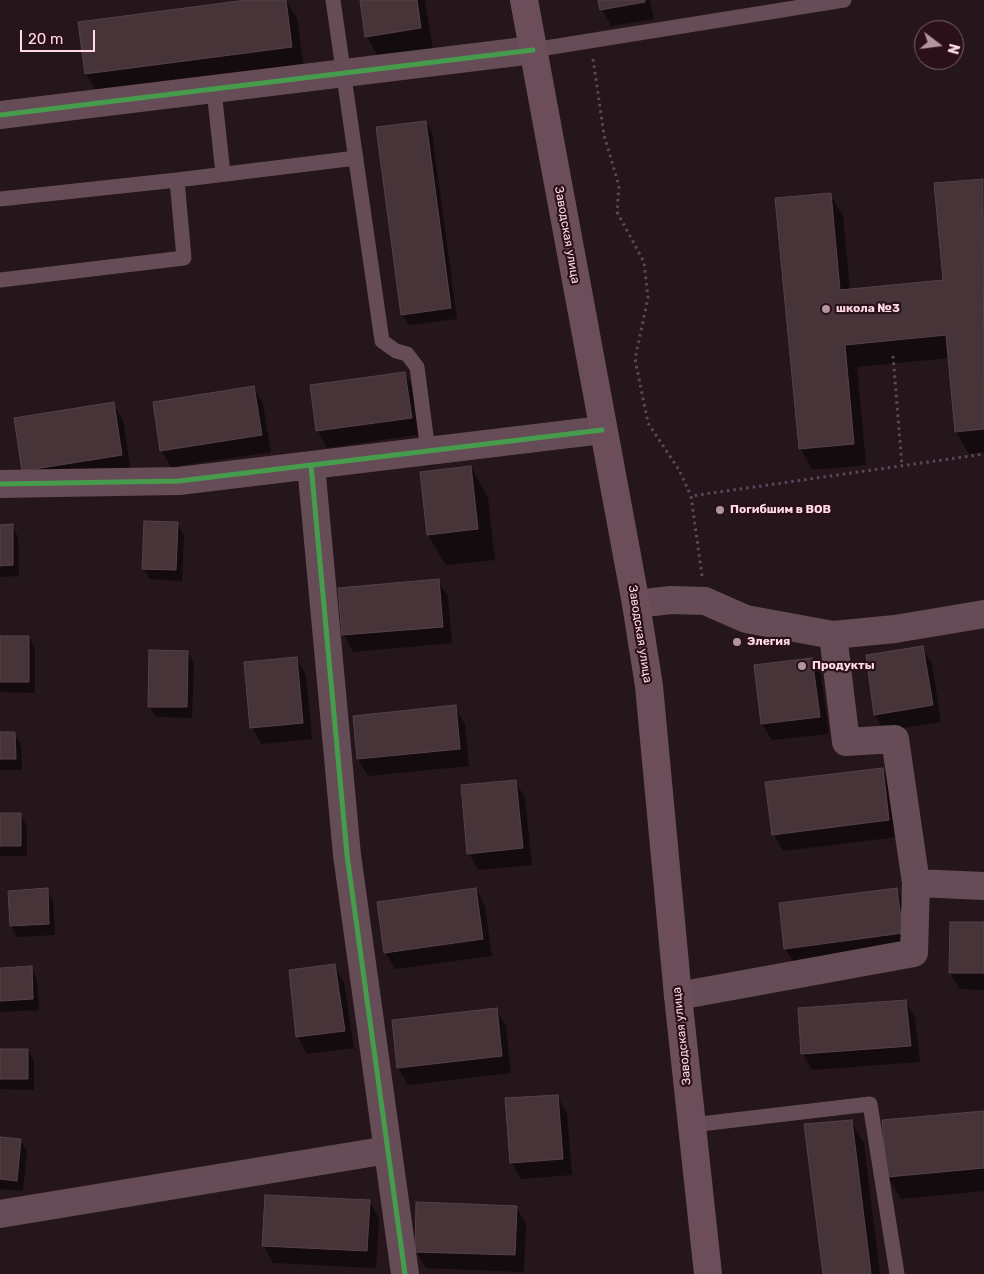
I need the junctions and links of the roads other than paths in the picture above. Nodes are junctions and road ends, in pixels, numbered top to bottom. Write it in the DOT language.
graph roads {
  1 [pos="333,0"];
  2 [pos="524,0"];
  3 [pos="844,0"];
  4 [pos="533,50"];
  5 [pos="344,73"];
  6 [pos="214,90"];
  7 [pos="0,115"];
  8 [pos="356,158"];
  9 [pos="223,174"];
  10 [pos="177,180"];
  11 [pos="0,199"];
  12 [pos="0,280"];
  13 [pos="602,430"];
  14 [pos="428,451"];
  15 [pos="311,465"];
  16 [pos="0,484"];
  17 [pos="636,604"];
  18 [pos="984,614"];
  19 [pos="833,635"];
  20 [pos="916,883"];
  21 [pos="984,886"];
  22 [pos="678,996"];
  23 [pos="692,1125"];
  24 [pos="388,1150"];
  25 [pos="0,1214"];
  26 [pos="406,1274"];
  27 [pos="708,1274"];
  28 [pos="897,1274"];
  1 -- 5 [label="lane"];
  2 -- 4 [label="main road, Заводская улица"];
  3 -- 4 [label="lane"];
  4 -- 5 [label="street"];
  4 -- 13 [label="main road, Заводская улица"];
  5 -- 6 [label="street"];
  5 -- 8 [label="lane"];
  6 -- 7 [label="street"];
  6 -- 9 [label="lane"];
  8 -- 9 [label="lane"];
  8 -- 14 [label="lane"];
  9 -- 10 [label="lane"];
  10 -- 11 [label="lane"];
  10 -- 12 [label="lane"];
  13 -- 14 [label="street"];
  13 -- 17 [label="main road, Заводская улица"];
  14 -- 15 [label="street"];
  15 -- 16 [label="street"];
  15 -- 24 [label="street"];
  17 -- 19 [label="street"];
  17 -- 22 [label="main road, Заводская улица"];
  18 -- 19 [label="street"];
  19 -- 20 [label="street"];
  20 -- 21 [label="street"];
  20 -- 22 [label="street"];
  22 -- 23 [label="main road, Заводская улица"];
  23 -- 27 [label="main road, Заводская улица"];
  23 -- 28 [label="lane"];
  24 -- 25 [label="street"];
  24 -- 26 [label="street"];
}
